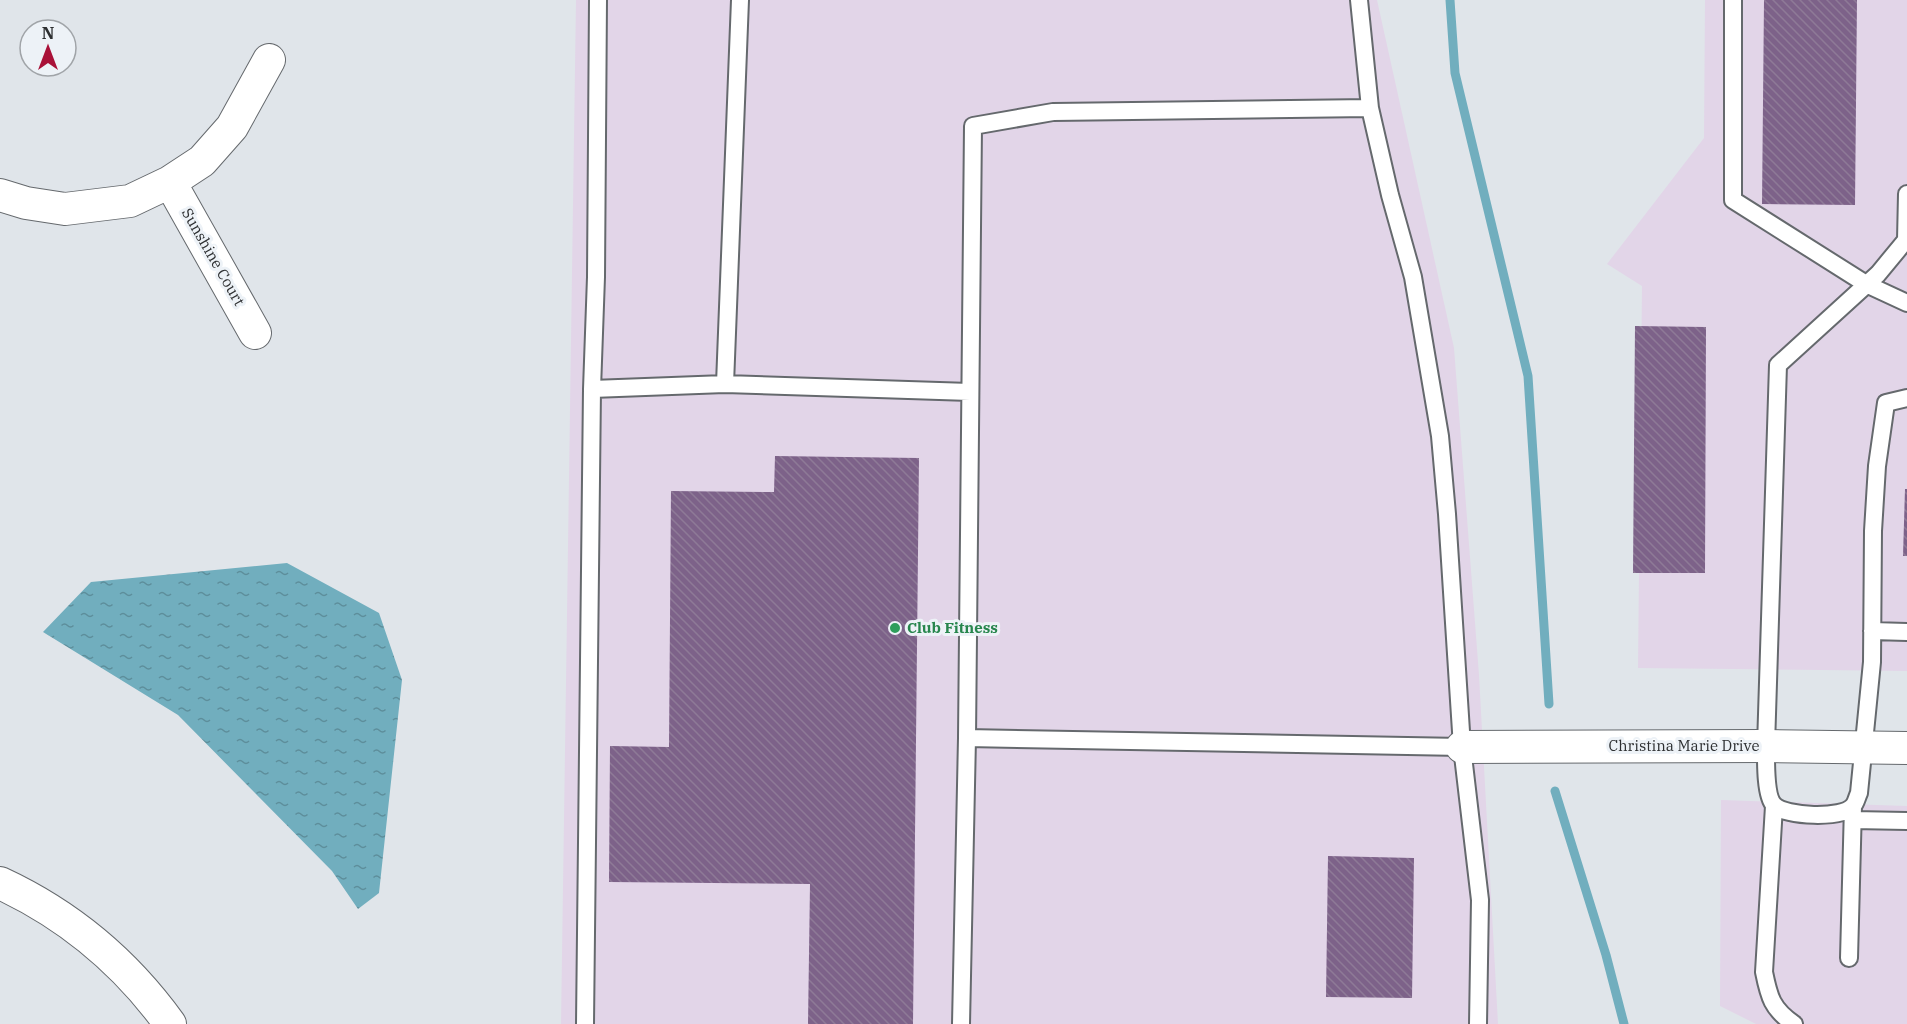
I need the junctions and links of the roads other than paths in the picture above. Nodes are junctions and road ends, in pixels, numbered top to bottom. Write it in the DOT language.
graph roads {
  1 [pos="598,0"];
  2 [pos="740,0"];
  3 [pos="1359,0"];
  4 [pos="1732,0"];
  5 [pos="269,60"];
  6 [pos="1370,108"];
  7 [pos="170,182"];
  8 [pos="1907,194"];
  9 [pos="0,195"];
  10 [pos="1907,199"];
  11 [pos="1866,284"];
  12 [pos="1907,303"];
  13 [pos="255,333"];
  14 [pos="725,384"];
  15 [pos="592,389"];
  16 [pos="970,392"];
  17 [pos="1907,398"];
  18 [pos="1872,631"];
  19 [pos="1907,632"];
  20 [pos="967,738"];
  21 [pos="1766,746"];
  22 [pos="1462,747"];
  23 [pos="1862,748"];
  24 [pos="1907,748"];
  25 [pos="1774,806"];
  26 [pos="1853,813"];
  27 [pos="1907,821"];
  28 [pos="0,883"];
  29 [pos="1849,958"];
  30 [pos="170,1024"];
  31 [pos="585,1024"];
  32 [pos="961,1024"];
  33 [pos="1478,1024"];
  34 [pos="1794,1024"];
  1 -- 15 [label="lane"];
  2 -- 14 [label="lane"];
  3 -- 6 [label="lane"];
  4 -- 11 [label="lane"];
  5 -- 7 [label="street"];
  6 -- 16 [label="lane"];
  6 -- 22 [label="lane"];
  7 -- 9 [label="street"];
  7 -- 13 [label="street, Sunshine Court"];
  8 -- 10 [label="lane"];
  10 -- 11 [label="lane"];
  11 -- 12 [label="lane"];
  11 -- 21 [label="lane"];
  14 -- 15 [label="lane"];
  14 -- 16 [label="lane"];
  15 -- 31 [label="lane"];
  16 -- 20 [label="lane"];
  17 -- 18 [label="lane"];
  18 -- 19 [label="lane"];
  18 -- 23 [label="lane"];
  20 -- 22 [label="lane"];
  20 -- 32 [label="lane"];
  21 -- 22 [label="street, Christina Marie Drive"];
  21 -- 23 [label="street, Christina Marie Drive"];
  21 -- 25 [label="lane"];
  22 -- 33 [label="lane"];
  23 -- 24 [label="street, Christina Marie Drive"];
  23 -- 26 [label="lane"];
  25 -- 26 [label="lane"];
  25 -- 34 [label="lane"];
  26 -- 27 [label="lane"];
  26 -- 29 [label="lane"];
  28 -- 30 [label="street"];
}
